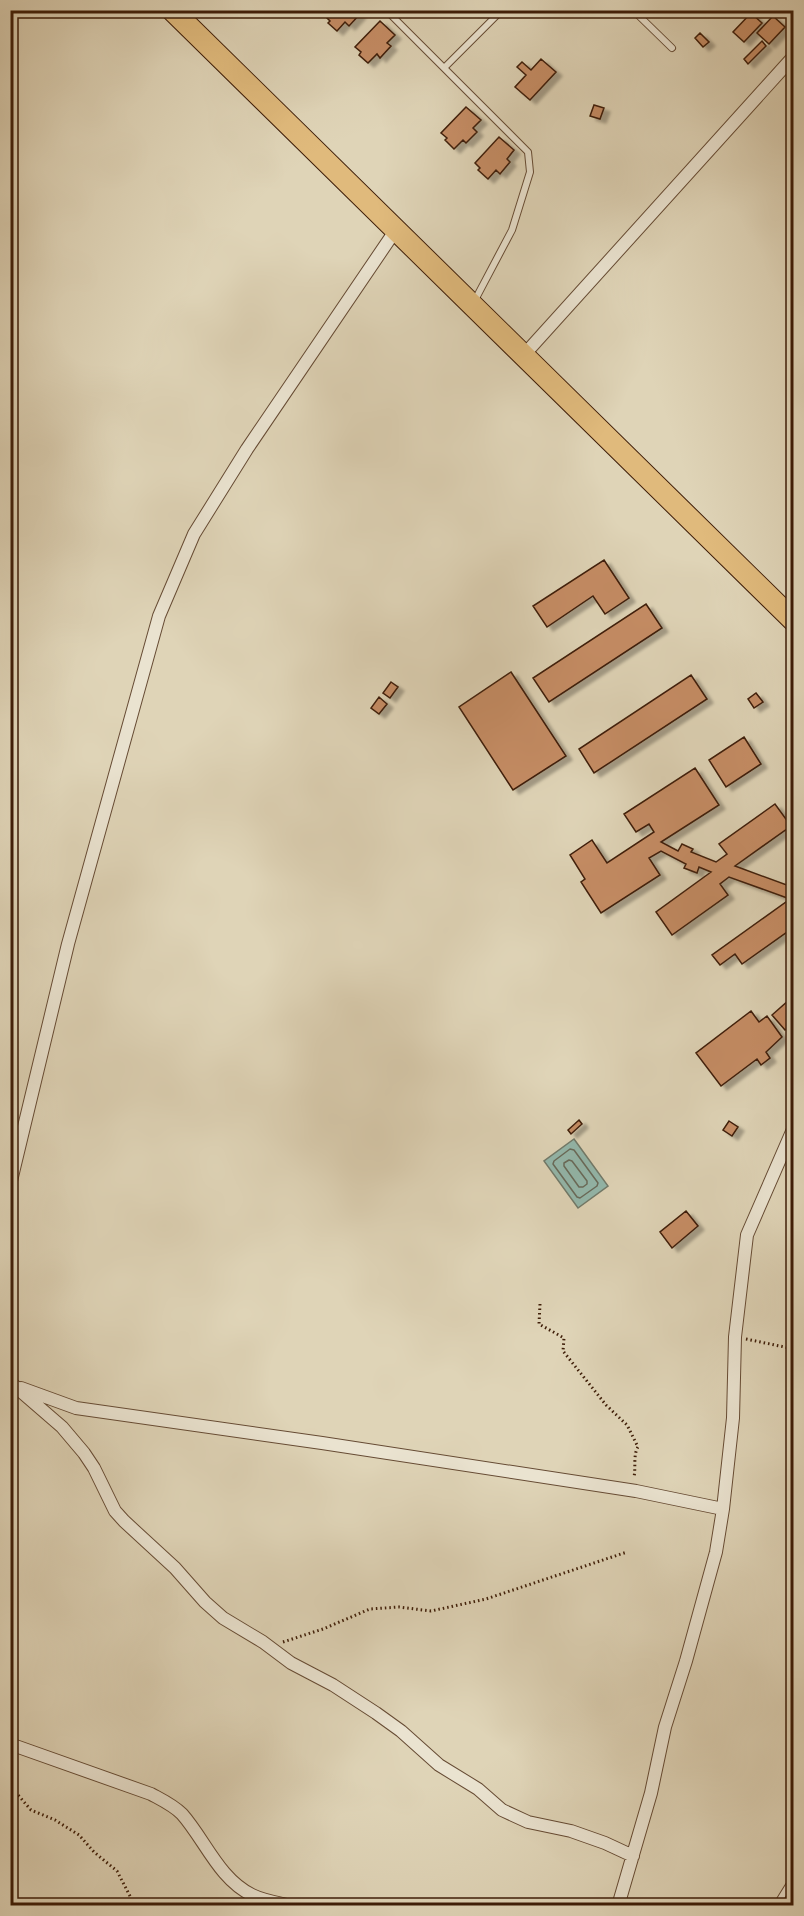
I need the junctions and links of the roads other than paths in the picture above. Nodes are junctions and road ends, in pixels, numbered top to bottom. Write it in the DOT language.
graph roads {
  1 [pos="172,10"];
  2 [pos="386,10"];
  3 [pos="502,10"];
  4 [pos="633,10"];
  5 [pos="672,48"];
  6 [pos="794,56"];
  7 [pos="444,68"];
  8 [pos="395,231"];
  9 [pos="472,306"];
  10 [pos="523,356"];
  11 [pos="794,621"];
  12 [pos="794,1127"];
  13 [pos="10,1185"];
  14 [pos="12,1384"];
  15 [pos="723,1509"];
  16 [pos="10,1744"];
  17 [pos="633,1856"];
  18 [pos="794,1877"];
  19 [pos="292,1905"];
  20 [pos="618,1905"];
  21 [pos="776,1905"];
  1 -- 8 [label="highway"];
  2 -- 7 [label="lane"];
  3 -- 7 [label="lane"];
  4 -- 5 [label="lane"];
  6 -- 10 [label="street"];
  7 -- 9 [label="lane"];
  8 -- 9 [label="highway"];
  8 -- 13 [label="street"];
  9 -- 10 [label="highway"];
  10 -- 11 [label="highway"];
  12 -- 15 [label="street"];
  14 -- 15 [label="street"];
  14 -- 17 [label="street"];
  15 -- 17 [label="street"];
  16 -- 19 [label="street"];
  17 -- 20 [label="street"];
  18 -- 21 [label="lane"];
}
